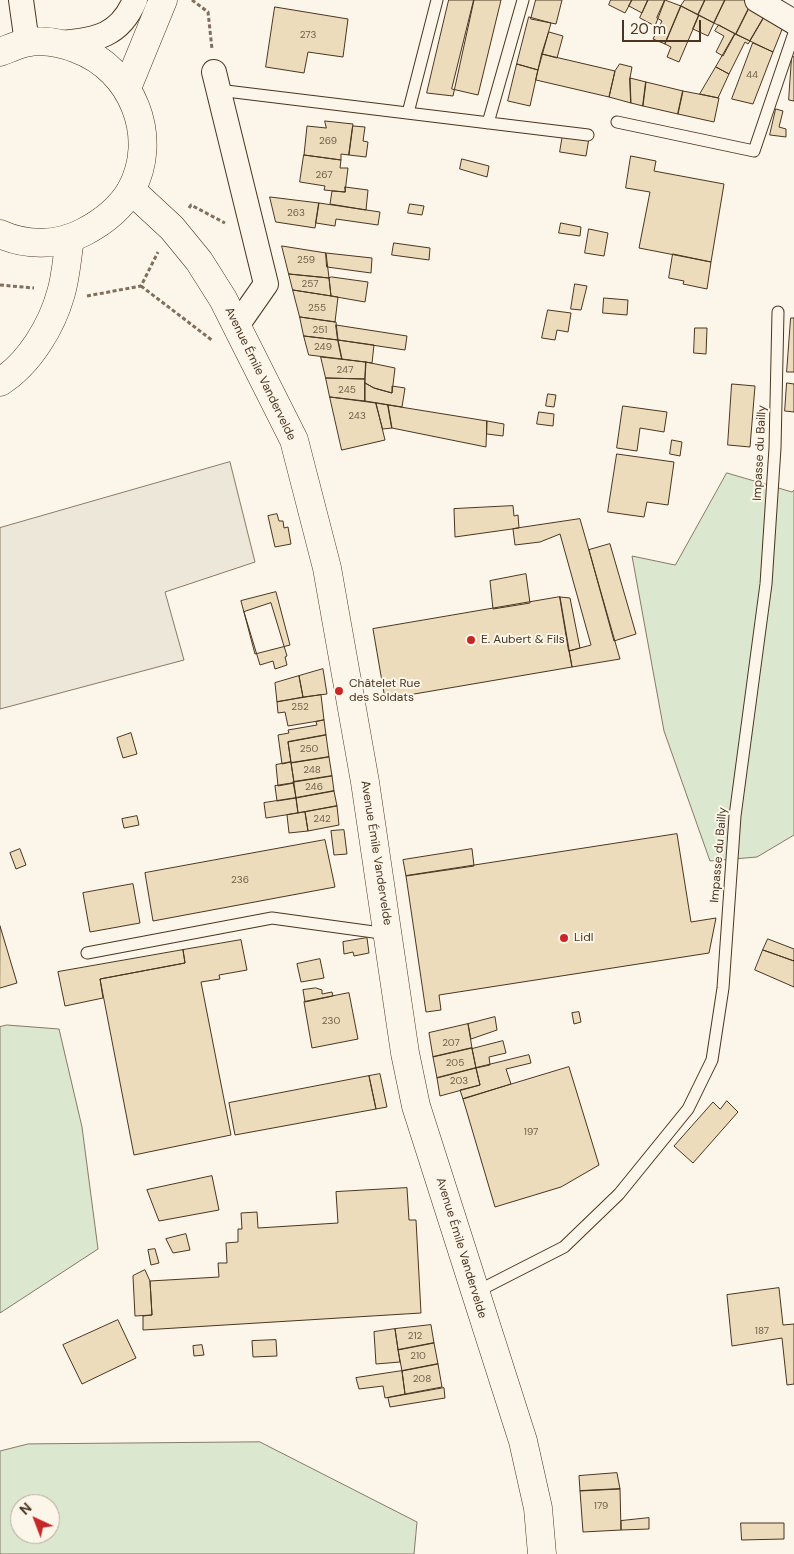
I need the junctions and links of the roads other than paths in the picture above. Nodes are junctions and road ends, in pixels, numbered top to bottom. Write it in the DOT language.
graph roads {
  1 [pos="21,0"];
  2 [pos="135,0"];
  3 [pos="163,0"];
  4 [pos="437,0"];
  5 [pos="522,0"];
  6 [pos="757,0"];
  7 [pos="794,22"];
  8 [pos="794,32"];
  9 [pos="26,42"];
  10 [pos="61,43"];
  11 [pos="0,52"];
  12 [pos="216,81"];
  13 [pos="128,88"];
  14 [pos="408,113"];
  15 [pos="617,122"];
  16 [pos="488,123"];
  17 [pos="588,135"];
  18 [pos="131,190"];
  19 [pos="0,234"];
  20 [pos="70,239"];
  21 [pos="778,312"];
  22 [pos="236,327"];
  23 [pos="0,382"];
  24 [pos="388,934"];
  25 [pos="87,953"];
  26 [pos="475,1293"];
  27 [pos="542,1554"];
  1 -- 9 [label="street"];
  2 -- 10 [label="street"];
  3 -- 13 [label="main road"];
  4 -- 14 [label="lane"];
  5 -- 16 [label="lane"];
  6 -- 7 [label="street"];
  8 -- 15 [label="lane"];
  9 -- 10 [label="main road"];
  9 -- 11 [label="main road"];
  10 -- 13 [label="main road"];
  12 -- 14 [label="lane"];
  12 -- 22 [label="street"];
  13 -- 18 [label="main road"];
  14 -- 16 [label="lane"];
  16 -- 17 [label="lane"];
  18 -- 20 [label="main road"];
  18 -- 22 [label="main road, Avenue Émile Vandervelde"];
  19 -- 20 [label="main road"];
  20 -- 23 [label="main road"];
  21 -- 26 [label="lane, Impasse du Bailly"];
  22 -- 24 [label="main road, Avenue Émile Vandervelde"];
  24 -- 25 [label="lane"];
  24 -- 26 [label="main road, Avenue Émile Vandervelde"];
  26 -- 27 [label="main road, Avenue Émile Vandervelde"];
}
